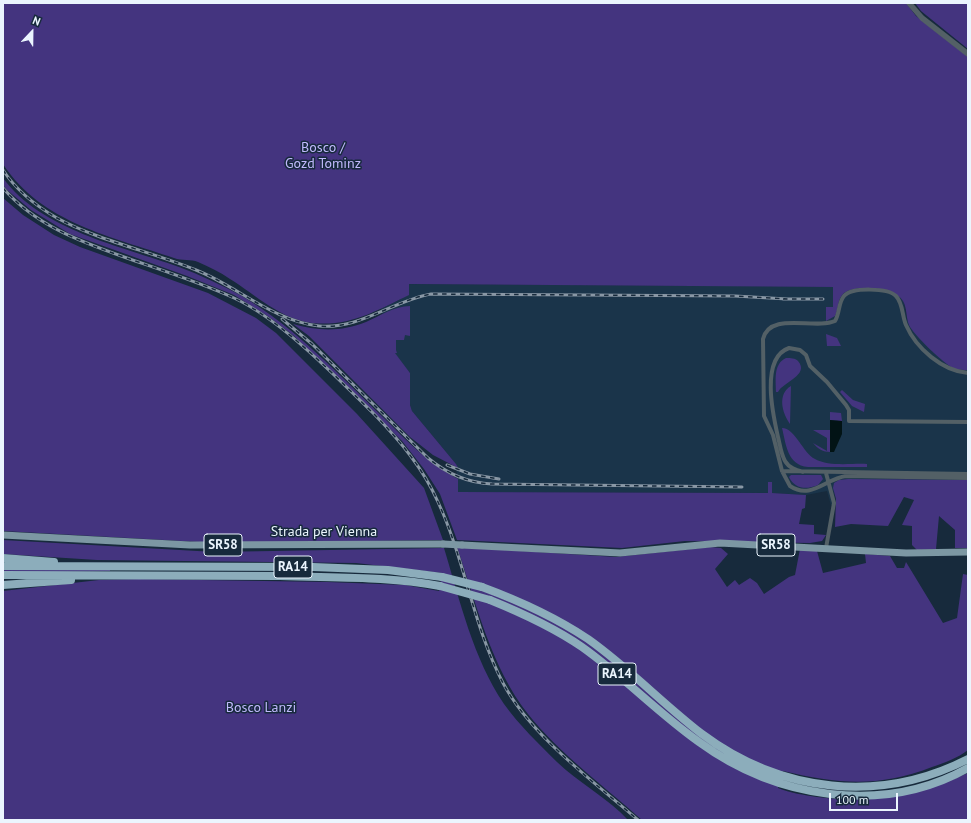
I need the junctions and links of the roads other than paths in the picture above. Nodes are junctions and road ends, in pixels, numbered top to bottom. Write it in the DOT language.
graph roads {
  1 [pos="910,3"];
  2 [pos="968,54"];
  3 [pos="968,373"];
  4 [pos="968,422"];
  5 [pos="782,471"];
  6 [pos="803,472"];
  7 [pos="826,473"];
  8 [pos="968,474"];
  9 [pos="968,478"];
  10 [pos="828,482"];
  11 [pos="3,535"];
  12 [pos="826,548"];
  13 [pos="968,552"];
  14 [pos="3,558"];
  15 [pos="3,566"];
  16 [pos="100,566"];
  17 [pos="3,575"];
  18 [pos="111,575"];
  19 [pos="3,585"];
  20 [pos="968,756"];
  21 [pos="968,760"];
  22 [pos="736,761"];
  23 [pos="968,768"];
  24 [pos="938,772"];
  25 [pos="780,780"];
  1 -- 2 [label="street"];
  3 -- 5 [label="street"];
  4 -- 6 [label="street"];
  5 -- 6 [label="street"];
  5 -- 10 [label="street"];
  6 -- 7 [label="street"];
  7 -- 8 [label="street"];
  7 -- 10 [label="street"];
  9 -- 10 [label="street"];
  10 -- 12 [label="street"];
  11 -- 12 [label="main road, Strada per Vienna / SR58, bridge"];
  12 -- 13 [label="main road, SR58"];
  14 -- 16 [label="highway"];
  15 -- 16 [label="highway"];
  16 -- 22 [label="highway, RA14, bridge"];
  17 -- 18 [label="highway"];
  18 -- 19 [label="highway"];
  18 -- 22 [label="highway, RA14, bridge"];
  20 -- 24 [label="highway"];
  21 -- 24 [label="highway, RA14"];
  22 -- 25 [label="highway, RA14"];
  23 -- 25 [label="highway, RA14"];
  24 -- 25 [label="highway, RA14"];
}
